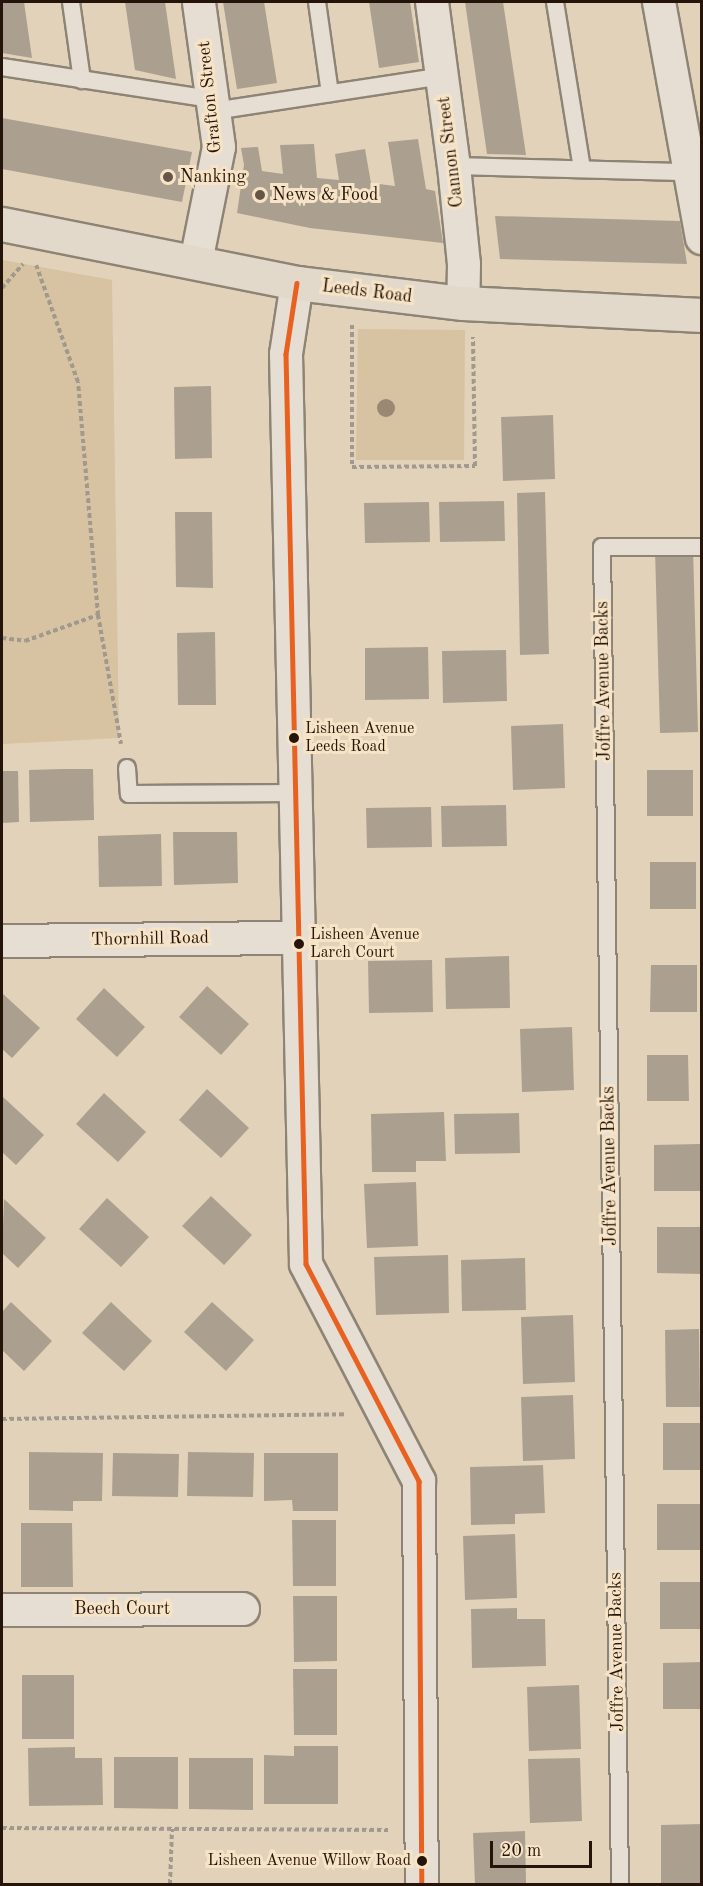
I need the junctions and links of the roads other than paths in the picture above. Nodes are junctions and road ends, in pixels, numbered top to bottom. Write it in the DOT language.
graph roads {
  1 [pos="71,2"];
  2 [pos="199,2"];
  3 [pos="317,2"];
  4 [pos="432,2"];
  5 [pos="555,2"];
  6 [pos="659,2"];
  7 [pos="2,67"];
  8 [pos="442,76"];
  9 [pos="82,80"];
  10 [pos="330,93"];
  11 [pos="213,105"];
  12 [pos="454,166"];
  13 [pos="582,169"];
  14 [pos="691,172"];
  15 [pos="2,225"];
  16 [pos="702,238"];
  17 [pos="196,262"];
  18 [pos="297,283"];
  19 [pos="702,315"];
  20 [pos="468,316"];
  21 [pos="702,547"];
  22 [pos="127,768"];
  23 [pos="297,793"];
  24 [pos="298,938"];
  25 [pos="2,941"];
  26 [pos="243,1609"];
  27 [pos="2,1610"];
  28 [pos="422,1884"];
  29 [pos="620,1884"];
  1 -- 9 [label="lane"];
  2 -- 11 [label="street, Grafton Street"];
  3 -- 10 [label="lane"];
  4 -- 8 [label="street, Cannon Street"];
  5 -- 13 [label="lane"];
  6 -- 14 [label="street"];
  7 -- 9 [label="lane"];
  8 -- 10 [label="lane"];
  8 -- 12 [label="street, Cannon Street"];
  9 -- 11 [label="lane"];
  10 -- 11 [label="lane"];
  11 -- 17 [label="street, Grafton Street"];
  12 -- 13 [label="lane"];
  12 -- 20 [label="street, Cannon Street"];
  13 -- 14 [label="lane"];
  14 -- 16 [label="street"];
  15 -- 17 [label="main road, Leeds Road"];
  17 -- 18 [label="main road, Leeds Road"];
  18 -- 20 [label="main road, Leeds Road"];
  18 -- 23 [label="street"];
  19 -- 20 [label="main road, Leeds Road"];
  21 -- 29 [label="lane, Joffre Avenue Backs"];
  22 -- 23 [label="lane"];
  23 -- 24 [label="street"];
  24 -- 25 [label="street, Thornhill Road"];
  24 -- 28 [label="street"];
  26 -- 27 [label="street, Beech Court"];
}
